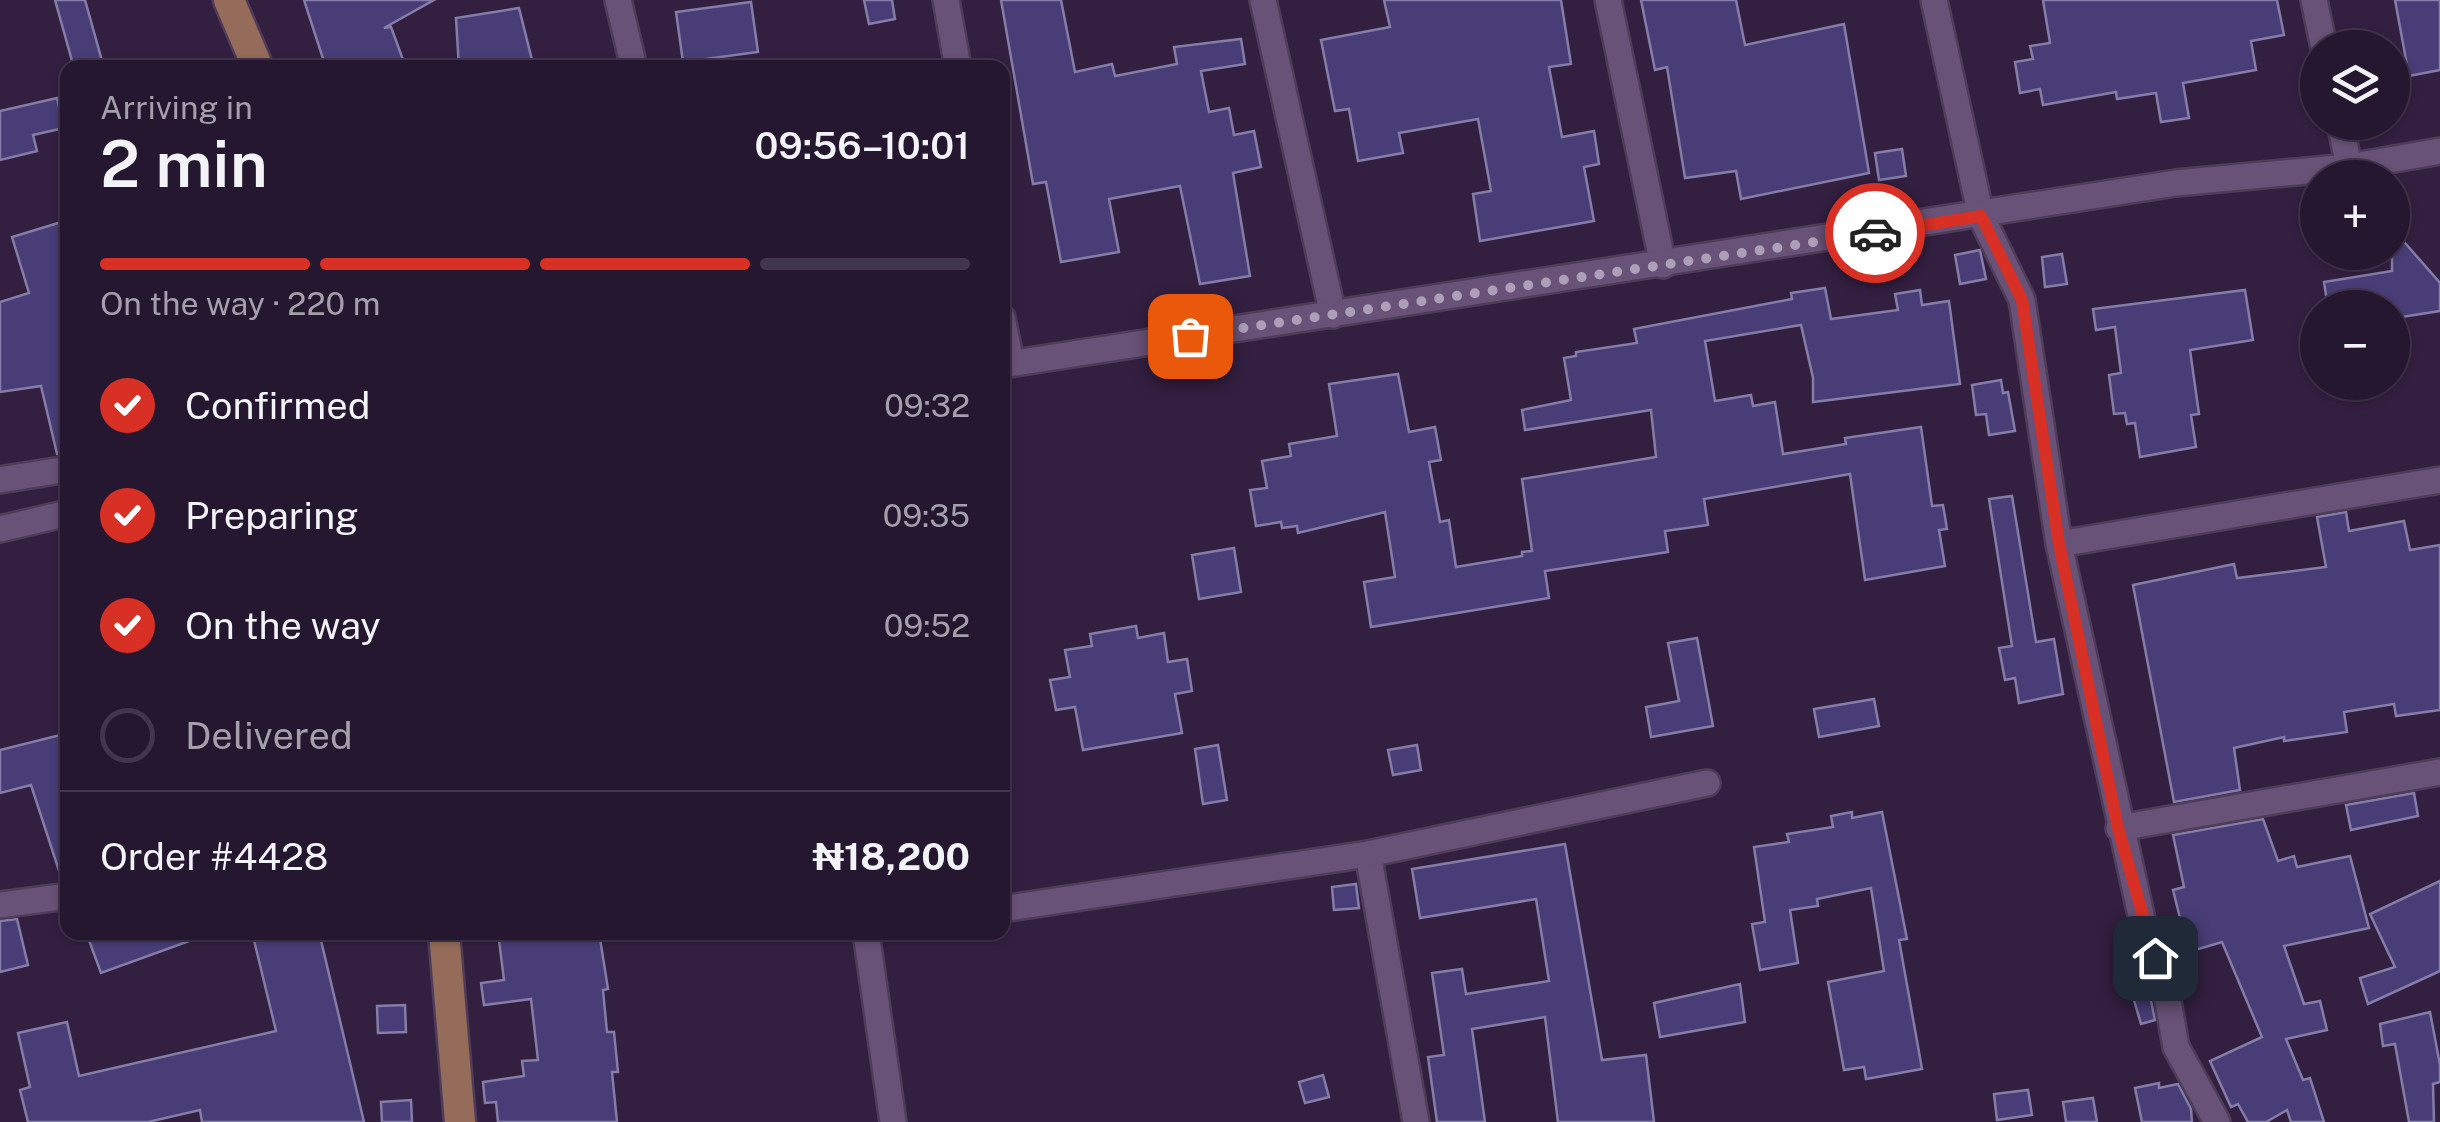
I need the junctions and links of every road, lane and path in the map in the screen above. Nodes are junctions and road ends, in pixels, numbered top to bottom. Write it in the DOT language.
graph roads {
  1 [pos="228,0"];
  2 [pos="618,0"];
  3 [pos="946,0"];
  4 [pos="1263,0"];
  5 [pos="1608,0"];
  6 [pos="1934,0"];
  7 [pos="2314,0"];
  8 [pos="2320,30"];
  9 [pos="254,60"];
  10 [pos="632,60"];
  11 [pos="957,60"];
  12 [pos="2440,151"];
  13 [pos="2389,160"];
  14 [pos="2300,172"];
  15 [pos="1981,216"];
  16 [pos="1663,266"];
  17 [pos="1333,315"];
  18 [pos="1010,363"];
  19 [pos="60,470"];
  20 [pos="0,480"];
  21 [pos="2440,480"];
  22 [pos="60,515"];
  23 [pos="0,528"];
  24 [pos="2059,544"];
  25 [pos="2440,772"];
  26 [pos="1707,784"];
  27 [pos="2118,828"];
  28 [pos="1368,854"];
  29 [pos="60,897"];
  30 [pos="0,904"];
  31 [pos="1010,909"];
  32 [pos="445,940"];
  33 [pos="867,940"];
  34 [pos="460,1122"];
  35 [pos="893,1122"];
  36 [pos="1416,1122"];
  37 [pos="2218,1122"];
  1 -- 9 [label="street"];
  2 -- 10 [label="street"];
  3 -- 11 [label="street"];
  4 -- 17 [label="street"];
  5 -- 16 [label="street"];
  6 -- 15 [label="street"];
  7 -- 8 [label="street"];
  12 -- 13 [label="street"];
  14 -- 15 [label="street"];
  15 -- 16 [label="street"];
  15 -- 24 [label="street"];
  16 -- 17 [label="street"];
  17 -- 18 [label="street"];
  19 -- 20 [label="street"];
  21 -- 24 [label="street"];
  22 -- 23 [label="street"];
  24 -- 27 [label="street"];
  25 -- 27 [label="street"];
  26 -- 28 [label="street"];
  27 -- 37 [label="street"];
  28 -- 31 [label="street"];
  28 -- 36 [label="street"];
  29 -- 30 [label="street"];
  32 -- 34 [label="street"];
  33 -- 35 [label="street"];
}
